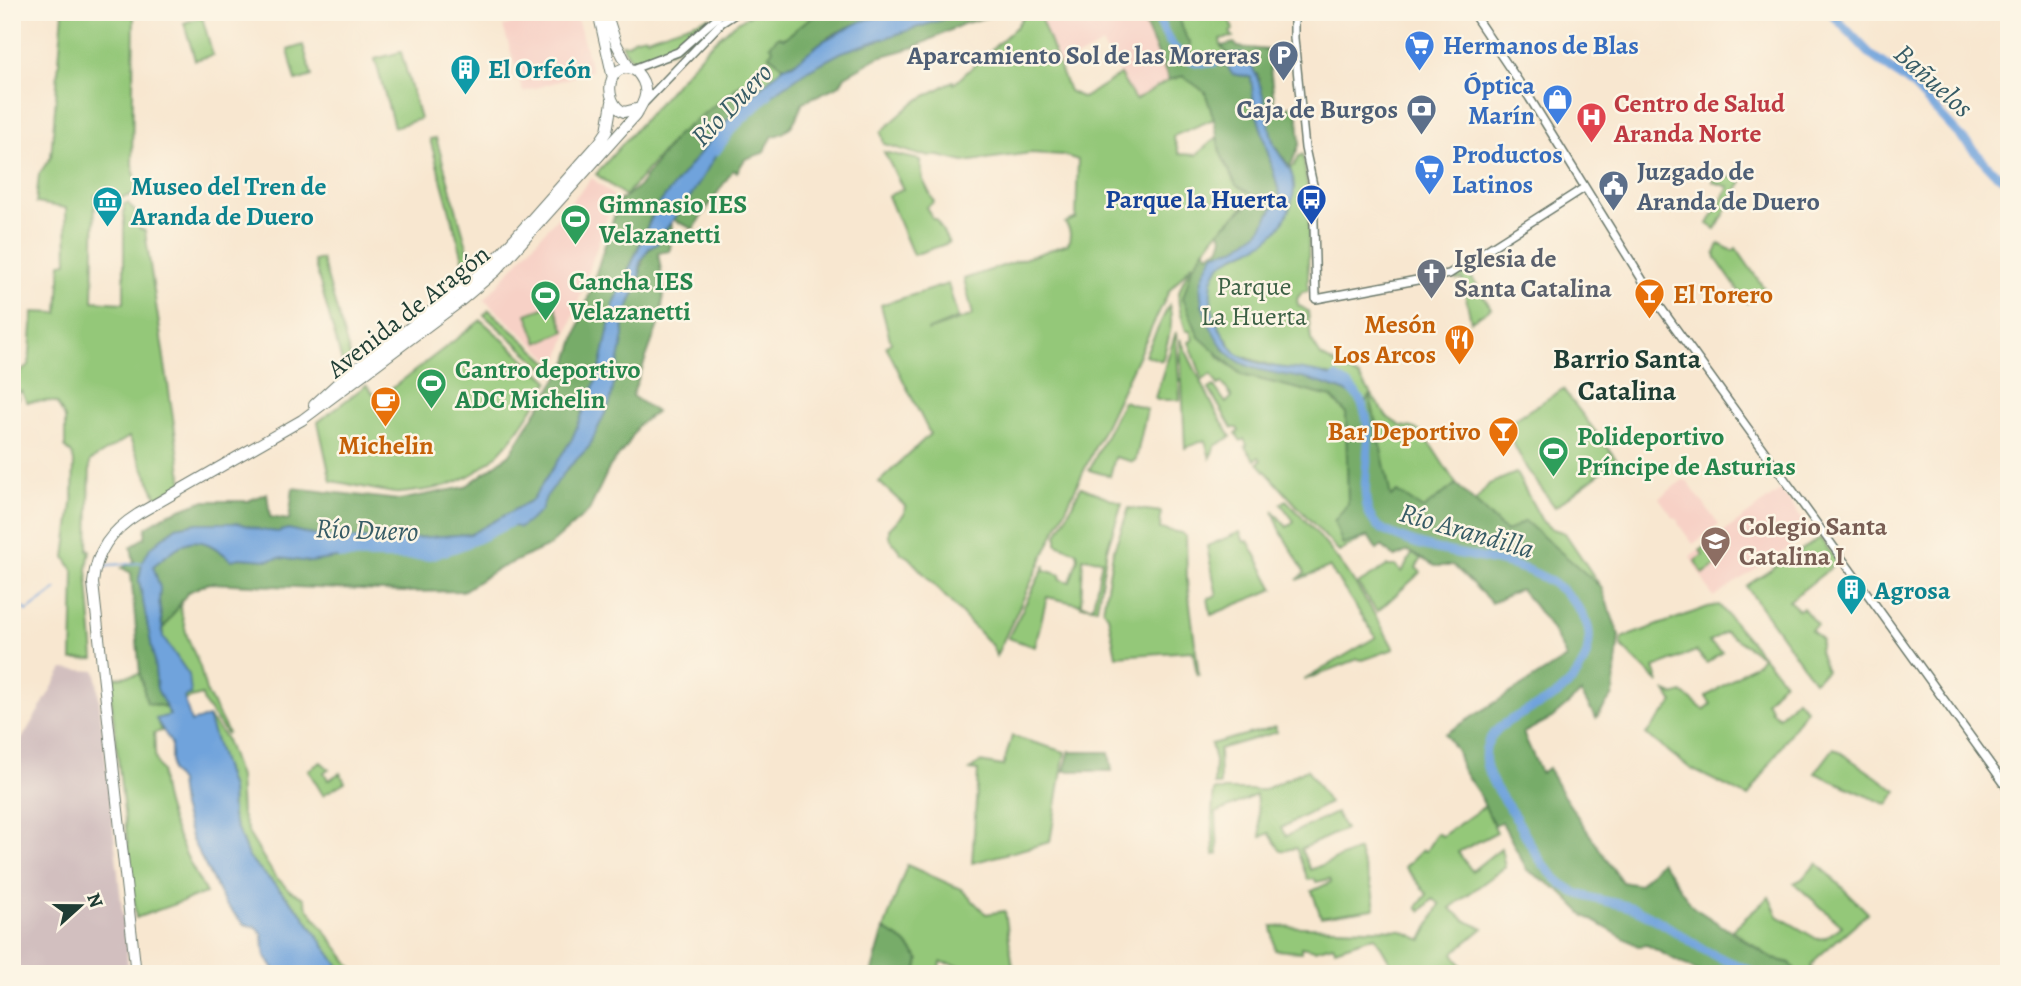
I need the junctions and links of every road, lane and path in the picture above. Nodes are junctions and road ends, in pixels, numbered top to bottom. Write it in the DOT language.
graph roads {
  1 [pos="598,12"];
  2 [pos="606,12"];
  3 [pos="723,12"];
  4 [pos="738,12"];
  5 [pos="1294,12"];
  6 [pos="1472,12"];
  7 [pos="629,67"];
  8 [pos="612,74"];
  9 [pos="612,101"];
  10 [pos="642,106"];
  11 [pos="1584,188"];
  12 [pos="274,437"];
  13 [pos="2009,790"];
  14 [pos="136,974"];
  1 -- 8 [label="highway"];
  2 -- 7 [label="highway"];
  3 -- 7 [label="main road"];
  4 -- 10 [label="main road"];
  5 -- 11 [label="main road"];
  6 -- 11 [label="main road"];
  7 -- 8 [label="highway"];
  7 -- 10 [label="highway"];
  8 -- 9 [label="highway"];
  9 -- 10 [label="highway"];
  9 -- 12 [label="highway, Avenida de Aragón"];
  10 -- 12 [label="highway, Avenida de Aragón"];
  11 -- 13 [label="main road"];
  12 -- 14 [label="highway, Avenida de Aragón"];
}
